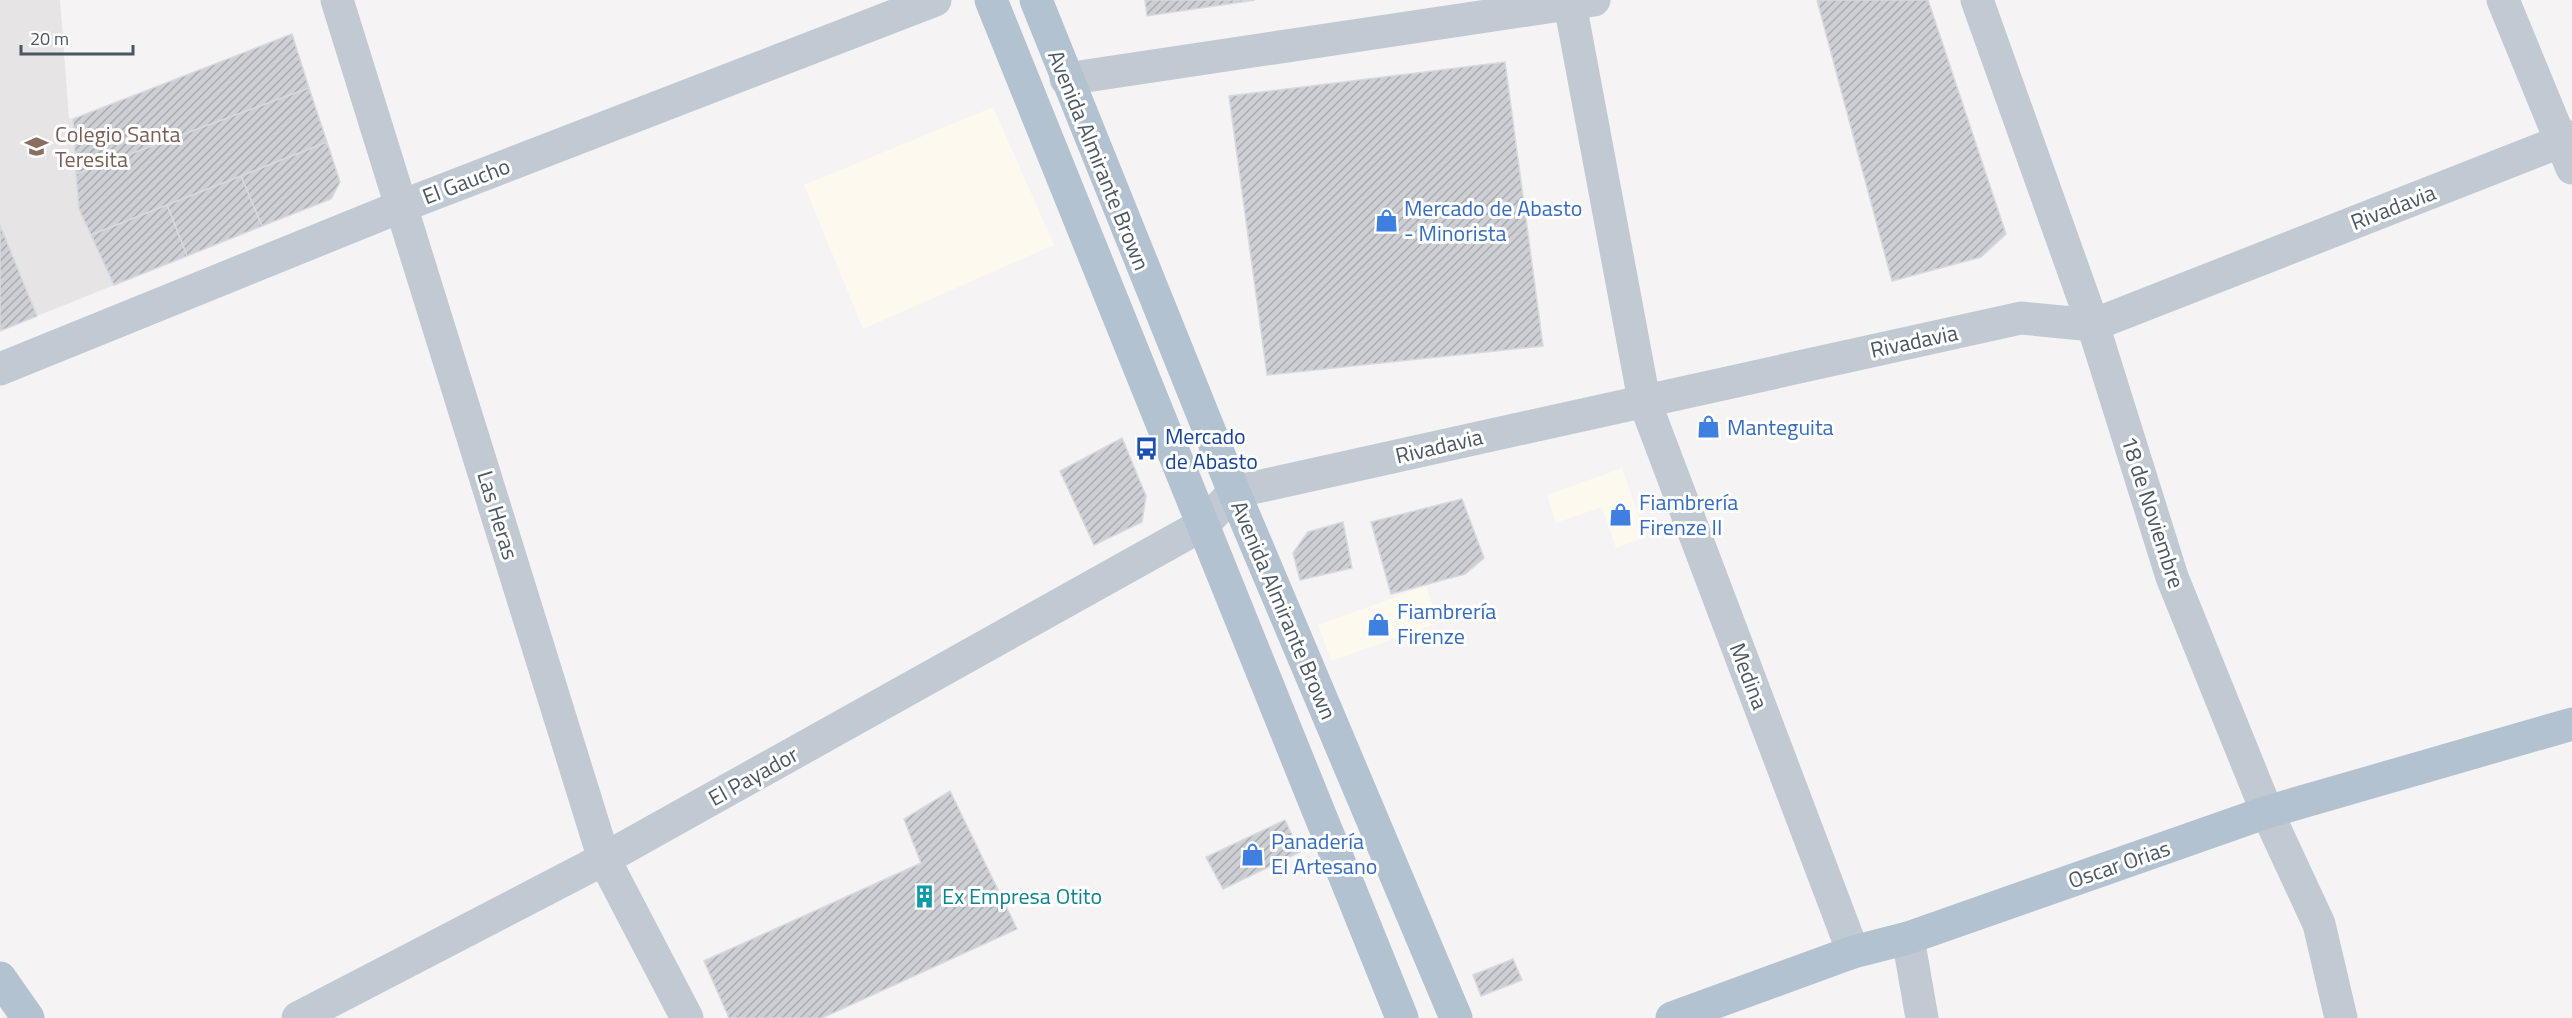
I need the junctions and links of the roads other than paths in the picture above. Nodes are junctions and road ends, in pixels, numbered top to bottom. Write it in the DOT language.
graph roads {
  1 [pos="337,0"];
  2 [pos="934,0"];
  3 [pos="991,0"];
  4 [pos="1035,0"];
  5 [pos="1977,0"];
  6 [pos="2503,0"];
  7 [pos="1582,2"];
  8 [pos="1066,79"];
  9 [pos="2568,149"];
  10 [pos="402,206"];
  11 [pos="2093,325"];
  12 [pos="0,369"];
  13 [pos="1644,400"];
  14 [pos="1234,492"];
  15 [pos="1204,524"];
  16 [pos="2572,724"];
  17 [pos="2267,812"];
  18 [pos="604,859"];
  19 [pos="1908,938"];
  20 [pos="1853,952"];
  21 [pos="0,978"];
  22 [pos="28,1018"];
  23 [pos="298,1018"];
  24 [pos="687,1018"];
  25 [pos="1402,1018"];
  26 [pos="1456,1018"];
  27 [pos="1672,1018"];
  28 [pos="1922,1018"];
  29 [pos="2341,1018"];
  1 -- 10 [label="street, Las Heras"];
  2 -- 10 [label="street, El Gaucho"];
  3 -- 15 [label="main road, Avenida Almirante Brown"];
  4 -- 8 [label="main road, Avenida Almirante Brown"];
  5 -- 11 [label="street, 18 de Noviembre"];
  6 -- 9 [label="street"];
  7 -- 8 [label="street"];
  7 -- 13 [label="street, Medina"];
  8 -- 14 [label="main road, Avenida Almirante Brown"];
  9 -- 11 [label="street, Rivadavia"];
  10 -- 12 [label="street, El Gaucho"];
  10 -- 18 [label="street, Las Heras"];
  11 -- 13 [label="street, Rivadavia"];
  11 -- 17 [label="street, 18 de Noviembre"];
  13 -- 14 [label="street, Rivadavia"];
  13 -- 20 [label="street, Medina"];
  14 -- 15 [label="street, El Payador"];
  14 -- 26 [label="main road, Avenida Almirante Brown"];
  15 -- 18 [label="street, El Payador"];
  15 -- 25 [label="main road, Avenida Almirante Brown"];
  16 -- 17 [label="main road, Oscar Orias"];
  17 -- 19 [label="main road, Oscar Orias"];
  17 -- 29 [label="street, 18 de Noviembre"];
  18 -- 23 [label="street, El Payador"];
  18 -- 24 [label="street, Las Heras"];
  19 -- 20 [label="main road, Oscar Orias"];
  19 -- 28 [label="street"];
  20 -- 27 [label="main road, Oscar Orias"];
  21 -- 22 [label="main road"];
}
